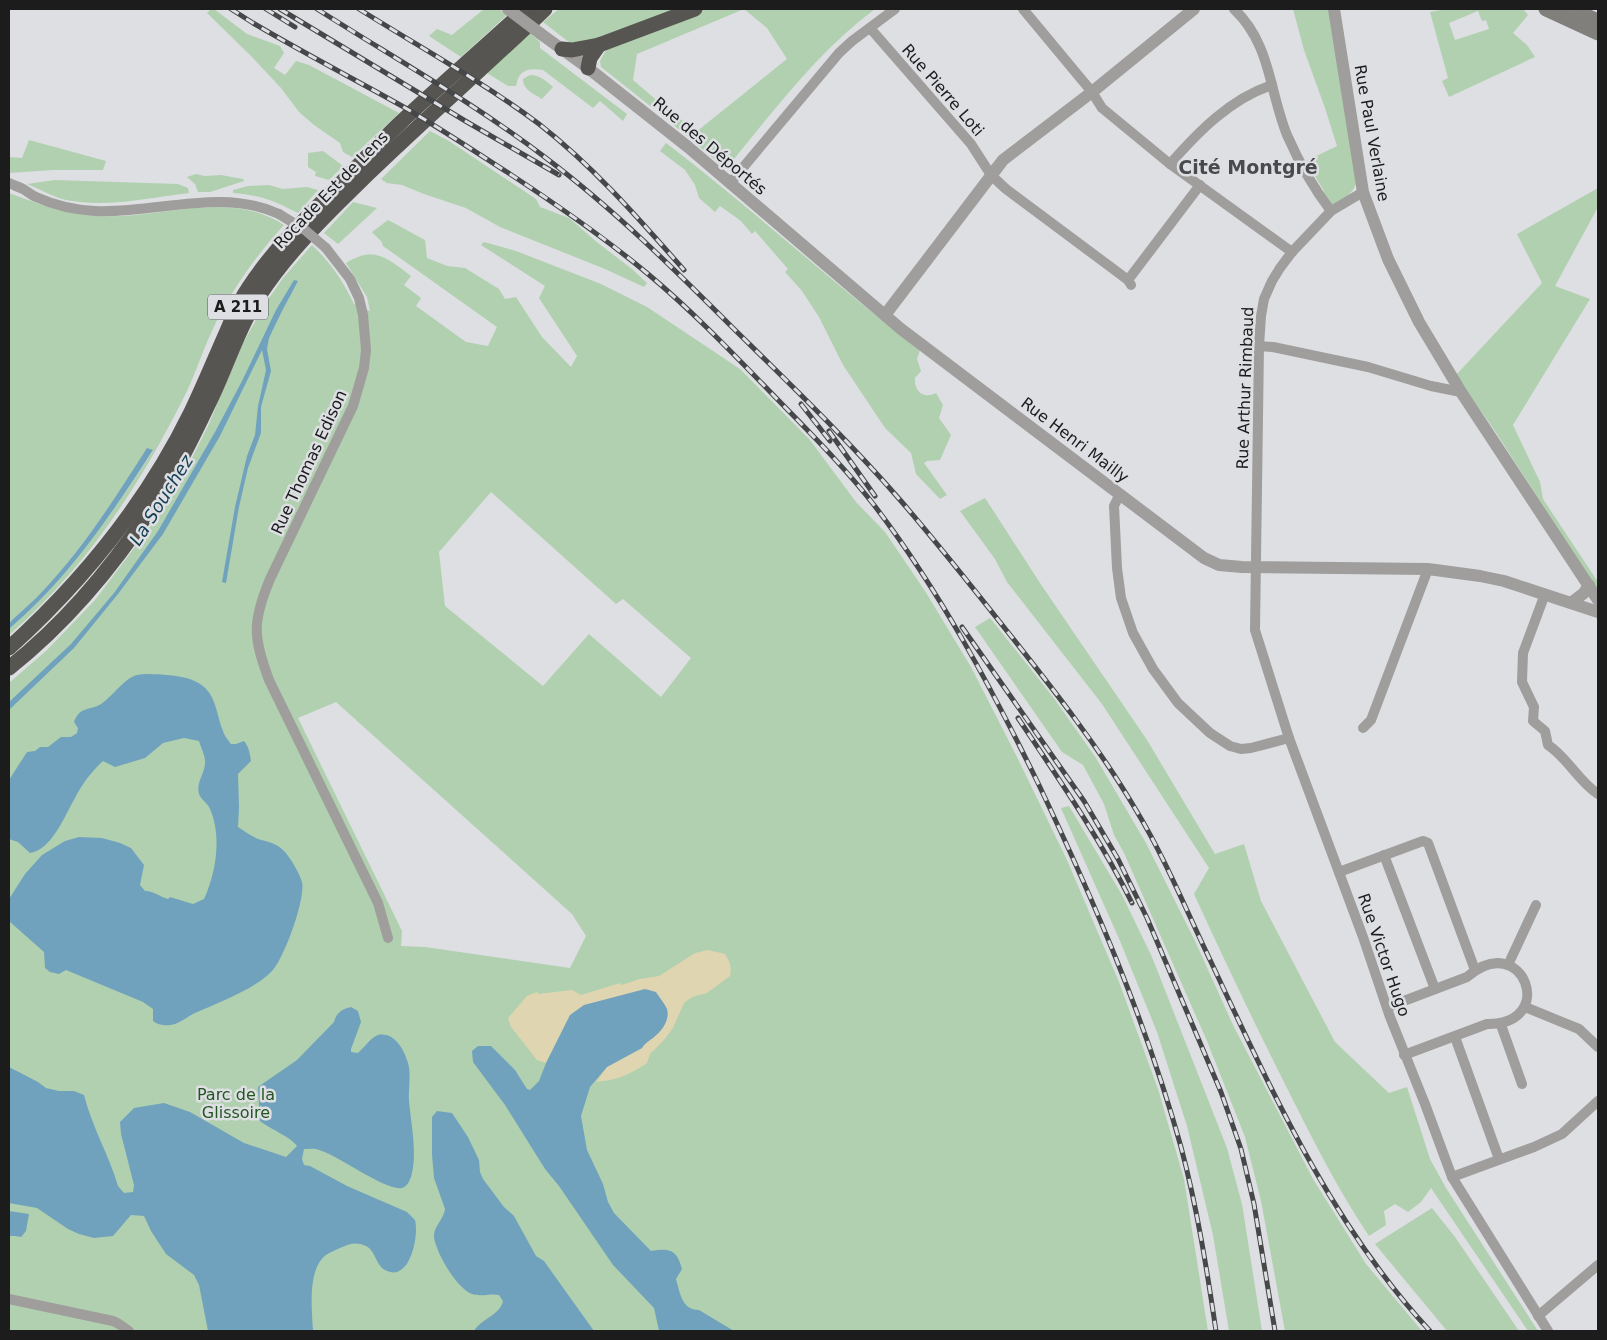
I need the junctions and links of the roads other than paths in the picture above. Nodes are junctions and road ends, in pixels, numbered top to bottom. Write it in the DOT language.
graph roads {
  1 [pos="508,9"];
  2 [pos="526,9"];
  3 [pos="545,9"];
  4 [pos="694,9"];
  5 [pos="895,9"];
  6 [pos="1023,9"];
  7 [pos="1194,9"];
  8 [pos="1234,9"];
  9 [pos="1334,9"];
  10 [pos="1546,9"];
  11 [pos="1571,9"];
  12 [pos="1598,21"];
  13 [pos="870,28"];
  14 [pos="1598,33"];
  15 [pos="599,45"];
  16 [pos="562,49"];
  17 [pos="588,68"];
  18 [pos="1272,86"];
  19 [pos="1092,92"];
  20 [pos="1170,164"];
  21 [pos="991,175"];
  22 [pos="9,183"];
  23 [pos="730,183"];
  24 [pos="1200,185"];
  25 [pos="1363,192"];
  26 [pos="1332,211"];
  27 [pos="1292,252"];
  28 [pos="885,315"];
  29 [pos="1259,346"];
  30 [pos="1461,392"];
  31 [pos="1120,494"];
  32 [pos="1255,566"];
  33 [pos="1428,569"];
  34 [pos="1590,585"];
  35 [pos="1546,594"];
  36 [pos="1598,600"];
  37 [pos="1571,603"];
  38 [pos="1598,612"];
  39 [pos="9,648"];
  40 [pos="9,668"];
  41 [pos="1363,728"];
  42 [pos="1289,738"];
  43 [pos="1598,794"];
  44 [pos="1384,855"];
  45 [pos="1339,872"];
  46 [pos="1536,905"];
  47 [pos="388,938"];
  48 [pos="1508,965"];
  49 [pos="1476,970"];
  50 [pos="1435,989"];
  51 [pos="1388,1007"];
  52 [pos="1525,1007"];
  53 [pos="1501,1024"];
  54 [pos="1455,1036"];
  55 [pos="1598,1047"];
  56 [pos="1404,1055"];
  57 [pos="1522,1084"];
  58 [pos="1598,1100"];
  59 [pos="1500,1159"];
  60 [pos="1452,1177"];
  61 [pos="1598,1265"];
  62 [pos="9,1299"];
  63 [pos="1538,1316"];
  64 [pos="128,1331"];
  65 [pos="1548,1331"];
  1 -- 16 [label="street, Rue des Déportés, bridge"];
  2 -- 39 [label="highway, Rocade Est de Lens / A 211"];
  3 -- 40 [label="highway, Rocade Est de Lens / A 211"];
  4 -- 15 [label="highway"];
  5 -- 13 [label="street"];
  6 -- 19 [label="street"];
  7 -- 19 [label="street"];
  8 -- 18 [label="street"];
  9 -- 25 [label="street, Rue Paul Verlaine"];
  10 -- 14 [label="main road"];
  11 -- 12 [label="main road"];
  13 -- 21 [label="street, Rue Pierre Loti"];
  13 -- 23 [label="street"];
  15 -- 16 [label="highway"];
  15 -- 17 [label="highway"];
  16 -- 17 [label="street, Rue des Déportés"];
  17 -- 23 [label="street, Rue des Déportés"];
  18 -- 20 [label="street"];
  18 -- 26 [label="street"];
  19 -- 20 [label="street"];
  19 -- 21 [label="street"];
  20 -- 24 [label="street"];
  21 -- 24 [label="street, Rue Pierre Loti"];
  21 -- 28 [label="street"];
  22 -- 47 [label="street, Rue Thomas Edison, bridge"];
  23 -- 28 [label="street, Rue des Déportés"];
  24 -- 27 [label="street"];
  25 -- 26 [label="street, Rue Arthur Rimbaud"];
  25 -- 30 [label="street, Rue Paul Verlaine"];
  26 -- 27 [label="street, Rue Arthur Rimbaud"];
  27 -- 29 [label="street, Rue Arthur Rimbaud"];
  28 -- 31 [label="street, Rue Henri Mailly"];
  29 -- 30 [label="street"];
  29 -- 32 [label="street, Rue Arthur Rimbaud"];
  30 -- 34 [label="street, Rue Paul Verlaine"];
  31 -- 32 [label="street, Rue Henri Mailly"];
  31 -- 42 [label="street"];
  32 -- 33 [label="street, Rue Henri Mailly"];
  32 -- 42 [label="street, Rue Victor Hugo"];
  33 -- 35 [label="street, Rue Henri Mailly"];
  33 -- 41 [label="street"];
  34 -- 36 [label="street, Rue Paul Verlaine"];
  34 -- 37 [label="street"];
  35 -- 37 [label="street, Rue Henri Mailly"];
  35 -- 43 [label="street"];
  37 -- 38 [label="street, Rue Henri Mailly"];
  42 -- 45 [label="street, Rue Victor Hugo"];
  44 -- 45 [label="street"];
  44 -- 49 [label="street"];
  44 -- 50 [label="street"];
  45 -- 51 [label="street, Rue Victor Hugo"];
  46 -- 48 [label="street"];
  48 -- 49 [label="street"];
  48 -- 52 [label="street"];
  49 -- 50 [label="street"];
  50 -- 51 [label="street"];
  51 -- 56 [label="street, Rue Victor Hugo"];
  52 -- 53 [label="street"];
  52 -- 55 [label="street"];
  53 -- 54 [label="street"];
  53 -- 57 [label="street"];
  54 -- 56 [label="street"];
  54 -- 59 [label="street"];
  56 -- 60 [label="street, Rue Victor Hugo"];
  58 -- 59 [label="street"];
  59 -- 60 [label="street"];
  60 -- 63 [label="street, Rue Victor Hugo"];
  61 -- 63 [label="street"];
  62 -- 64 [label="street"];
  63 -- 65 [label="street, Rue Victor Hugo"];
}
